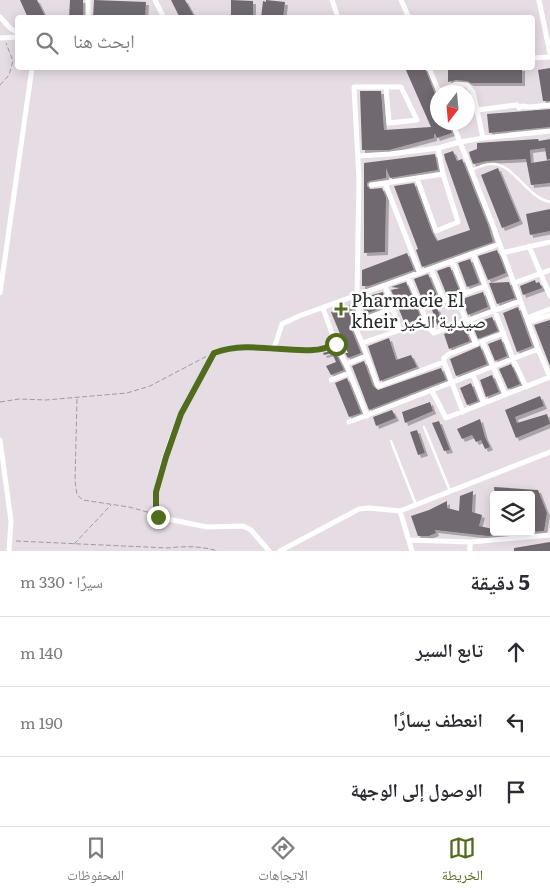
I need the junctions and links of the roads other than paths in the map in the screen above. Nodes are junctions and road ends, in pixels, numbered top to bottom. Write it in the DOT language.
graph roads {
  1 [pos="88,0"];
  2 [pos="155,0"];
  3 [pos="332,0"];
  4 [pos="401,0"];
  5 [pos="539,0"];
  6 [pos="88,15"];
  7 [pos="162,15"];
  8 [pos="337,15"];
  9 [pos="408,15"];
  10 [pos="0,17"];
  11 [pos="15,32"];
  12 [pos="15,36"];
  13 [pos="2,38"];
  14 [pos="550,56"];
  15 [pos="535,58"];
  16 [pos="32,70"];
  17 [pos="430,70"];
  18 [pos="436,85"];
  19 [pos="454,85"];
  20 [pos="467,85"];
  21 [pos="386,87"];
  22 [pos="475,101"];
  23 [pos="550,105"];
  24 [pos="477,110"];
  25 [pos="455,130"];
  26 [pos="550,131"];
  27 [pos="483,138"];
  28 [pos="460,142"];
  29 [pos="438,148"];
  30 [pos="358,156"];
  31 [pos="472,170"];
  32 [pos="443,174"];
  33 [pos="417,178"];
  34 [pos="385,184"];
  35 [pos="371,185"];
  36 [pos="550,202"];
  37 [pos="550,242"];
  38 [pos="499,244"];
  39 [pos="529,246"];
  40 [pos="502,253"];
  41 [pos="473,254"];
  42 [pos="452,261"];
  43 [pos="431,269"];
  44 [pos="550,270"];
  45 [pos="541,272"];
  46 [pos="420,273"];
  47 [pos="408,277"];
  48 [pos="514,283"];
  49 [pos="385,286"];
  50 [pos="485,286"];
  51 [pos="0,292"];
  52 [pos="465,294"];
  53 [pos="355,296"];
  54 [pos="550,296"];
  55 [pos="456,297"];
  56 [pos="444,301"];
  57 [pos="520,301"];
  58 [pos="323,308"];
  59 [pos="392,308"];
  60 [pos="422,309"];
  61 [pos="550,309"];
  62 [pos="495,311"];
  63 [pos="550,315"];
  64 [pos="362,320"];
  65 [pos="528,320"];
  66 [pos="426,321"];
  67 [pos="466,321"];
  68 [pos="400,330"];
  69 [pos="504,333"];
  70 [pos="482,341"];
  71 [pos="362,343"];
  72 [pos="336,344"];
  73 [pos="476,344"];
  74 [pos="274,348"];
  75 [pos="538,349"];
  76 [pos="366,356"];
  77 [pos="513,359"];
  78 [pos="444,362"];
  79 [pos="346,364"];
  80 [pos="493,367"];
  81 [pos="349,373"];
  82 [pos="473,375"];
  83 [pos="549,375"];
  84 [pos="331,380"];
  85 [pos="452,383"];
  86 [pos="526,386"];
  87 [pos="432,391"];
  88 [pos="504,394"];
  89 [pos="484,403"];
  90 [pos="463,412"];
  91 [pos="367,416"];
  92 [pos="349,422"];
  93 [pos="424,427"];
  94 [pos="0,440"];
  95 [pos="391,441"];
  96 [pos="550,452"];
  97 [pos="450,491"];
  98 [pos="416,505"];
  99 [pos="400,511"];
  100 [pos="550,535"];
  101 [pos="408,540"];
  102 [pos="470,542"];
  103 [pos="9,551"];
  104 [pos="269,551"];
  105 [pos="280,551"];
  106 [pos="412,551"];
  107 [pos="470,551"];
  1 -- 6 [label="street"];
  2 -- 7 [label="street"];
  3 -- 8 [label="street"];
  4 -- 9 [label="street"];
  5 -- 14 [label="street"];
  10 -- 11 [label="street"];
  12 -- 13 [label="street"];
  14 -- 15 [label="street"];
  16 -- 51 [label="street"];
  17 -- 18 [label="street"];
  19 -- 20 [label="street"];
  21 -- 21 [label="street"];
  21 -- 30 [label="street"];
  22 -- 24 [label="street"];
  23 -- 24 [label="street"];
  24 -- 27 [label="street"];
  25 -- 28 [label="street"];
  26 -- 27 [label="street"];
  27 -- 28 [label="street"];
  28 -- 29 [label="street"];
  28 -- 31 [label="street"];
  29 -- 30 [label="street"];
  29 -- 32 [label="street"];
  30 -- 53 [label="street"];
  31 -- 36 [label="lane"];
  31 -- 38 [label="street"];
  32 -- 33 [label="street"];
  32 -- 33 [label="street"];
  33 -- 34 [label="street"];
  34 -- 35 [label="street"];
  34 -- 46 [label="street"];
  37 -- 39 [label="street"];
  38 -- 40 [label="street"];
  38 -- 41 [label="street"];
  39 -- 40 [label="street"];
  39 -- 45 [label="street"];
  40 -- 48 [label="street"];
  41 -- 42 [label="street"];
  41 -- 50 [label="street"];
  42 -- 43 [label="street"];
  42 -- 52 [label="street"];
  43 -- 46 [label="street"];
  43 -- 56 [label="street"];
  44 -- 45 [label="street"];
  45 -- 48 [label="street"];
  45 -- 54 [label="street"];
  46 -- 47 [label="street"];
  47 -- 49 [label="street"];
  47 -- 60 [label="street"];
  48 -- 57 [label="street"];
  49 -- 53 [label="street"];
  49 -- 59 [label="street"];
  50 -- 52 [label="street"];
  50 -- 62 [label="street"];
  52 -- 55 [label="street"];
  53 -- 58 [label="street"];
  53 -- 64 [label="street"];
  55 -- 56 [label="street"];
  55 -- 67 [label="street"];
  56 -- 60 [label="street"];
  57 -- 62 [label="street"];
  57 -- 65 [label="street"];
  58 -- 72 [label="street"];
  58 -- 74 [label="street"];
  59 -- 64 [label="street"];
  59 -- 68 [label="street"];
  60 -- 66 [label="street"];
  61 -- 65 [label="street"];
  62 -- 67 [label="street"];
  62 -- 69 [label="street"];
  63 -- 65 [label="street"];
  64 -- 71 [label="street"];
  65 -- 75 [label="street"];
  66 -- 67 [label="street"];
  66 -- 68 [label="street"];
  67 -- 73 [label="street"];
  68 -- 71 [label="street"];
  69 -- 70 [label="street"];
  69 -- 77 [label="street"];
  70 -- 73 [label="street"];
  70 -- 80 [label="street"];
  71 -- 76 [label="street"];
  72 -- 74 [label="street"];
  72 -- 79 [label="street"];
  73 -- 78 [label="street"];
  74 -- 104 [label="street"];
  75 -- 77 [label="street"];
  75 -- 83 [label="street"];
  76 -- 78 [label="street"];
  76 -- 79 [label="street"];
  77 -- 80 [label="street"];
  77 -- 86 [label="street"];
  78 -- 85 [label="street"];
  79 -- 81 [label="street"];
  80 -- 82 [label="street"];
  80 -- 88 [label="street"];
  81 -- 84 [label="street"];
  81 -- 91 [label="street"];
  82 -- 85 [label="street"];
  82 -- 89 [label="street"];
  83 -- 86 [label="street"];
  85 -- 87 [label="street"];
  85 -- 90 [label="street"];
  86 -- 88 [label="street"];
  87 -- 90 [label="street"];
  87 -- 91 [label="street"];
  88 -- 89 [label="street"];
  89 -- 90 [label="street"];
  91 -- 92 [label="street"];
  93 -- 97 [label="lane"];
  94 -- 103 [label="street"];
  95 -- 98 [label="lane"];
  96 -- 97 [label="street"];
  97 -- 98 [label="street"];
  98 -- 99 [label="street"];
  99 -- 101 [label="street"];
  99 -- 105 [label="street"];
  100 -- 102 [label="street"];
  101 -- 102 [label="street"];
  101 -- 106 [label="street"];
  102 -- 107 [label="street"];
}
